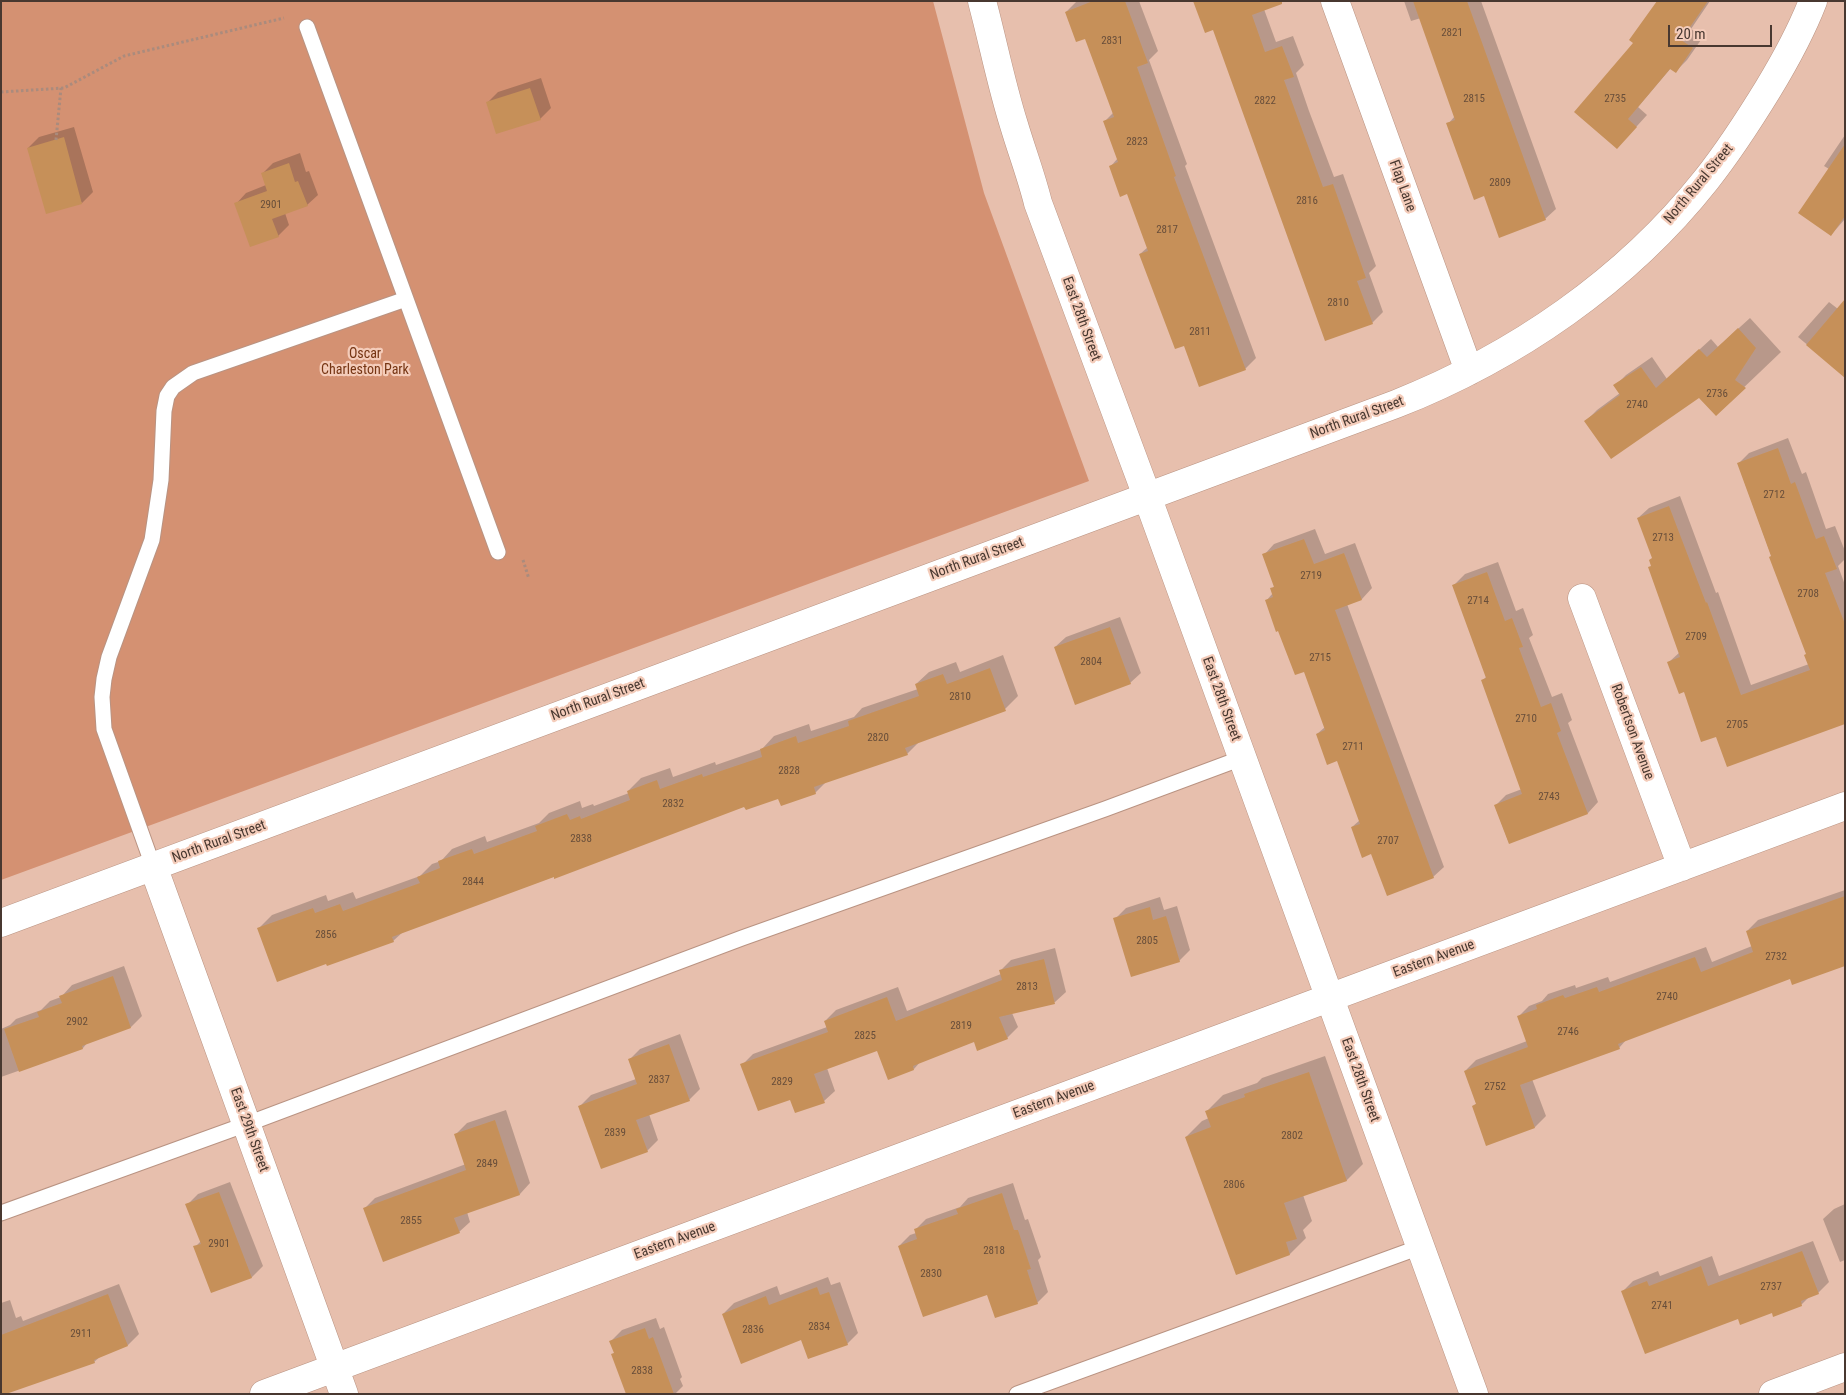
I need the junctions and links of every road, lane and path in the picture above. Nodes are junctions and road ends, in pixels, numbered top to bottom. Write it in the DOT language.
graph roads {
  1 [pos="982,1"];
  2 [pos="1336,1"];
  3 [pos="1813,1"];
  4 [pos="284,18"];
  5 [pos="307,27"];
  6 [pos="61,88"];
  7 [pos="1,92"];
  8 [pos="56,140"];
  9 [pos="406,299"];
  10 [pos="1469,371"];
  11 [pos="1147,496"];
  12 [pos="498,552"];
  13 [pos="1582,598"];
  14 [pos="1242,758"];
  15 [pos="1845,806"];
  16 [pos="153,866"];
  17 [pos="1682,867"];
  18 [pos="1,923"];
  19 [pos="1330,997"];
  20 [pos="247,1124"];
  21 [pos="1,1213"];
  22 [pos="1420,1247"];
  23 [pos="335,1367"];
  24 [pos="1845,1367"];
  25 [pos="264,1394"];
  26 [pos="344,1394"];
  27 [pos="1017,1394"];
  28 [pos="1474,1394"];
  29 [pos="1773,1394"];
  1 -- 11 [label="street, East 28th Street"];
  2 -- 10 [label="street, Flap Lane"];
  3 -- 10 [label="street, North Rural Street"];
  4 -- 6 [label="path"];
  5 -- 9 [label="lane"];
  6 -- 7 [label="path"];
  6 -- 8 [label="path"];
  9 -- 12 [label="lane"];
  9 -- 16 [label="lane"];
  10 -- 11 [label="street, North Rural Street"];
  11 -- 14 [label="street, East 28th Street"];
  11 -- 16 [label="street, North Rural Street"];
  13 -- 17 [label="street, Robertson Avenue"];
  14 -- 19 [label="street, East 28th Street"];
  14 -- 20 [label="lane"];
  15 -- 17 [label="street, Eastern Avenue"];
  16 -- 18 [label="street, North Rural Street"];
  16 -- 20 [label="street, East 29th Street"];
  17 -- 19 [label="street, Eastern Avenue"];
  19 -- 22 [label="street, East 28th Street"];
  19 -- 23 [label="street, Eastern Avenue"];
  20 -- 21 [label="lane"];
  20 -- 23 [label="street, East 29th Street"];
  22 -- 27 [label="lane"];
  22 -- 28 [label="street, East 28th Street"];
  23 -- 25 [label="street, Eastern Avenue"];
  23 -- 26 [label="street, East 29th Street"];
  24 -- 29 [label="street"];
}
